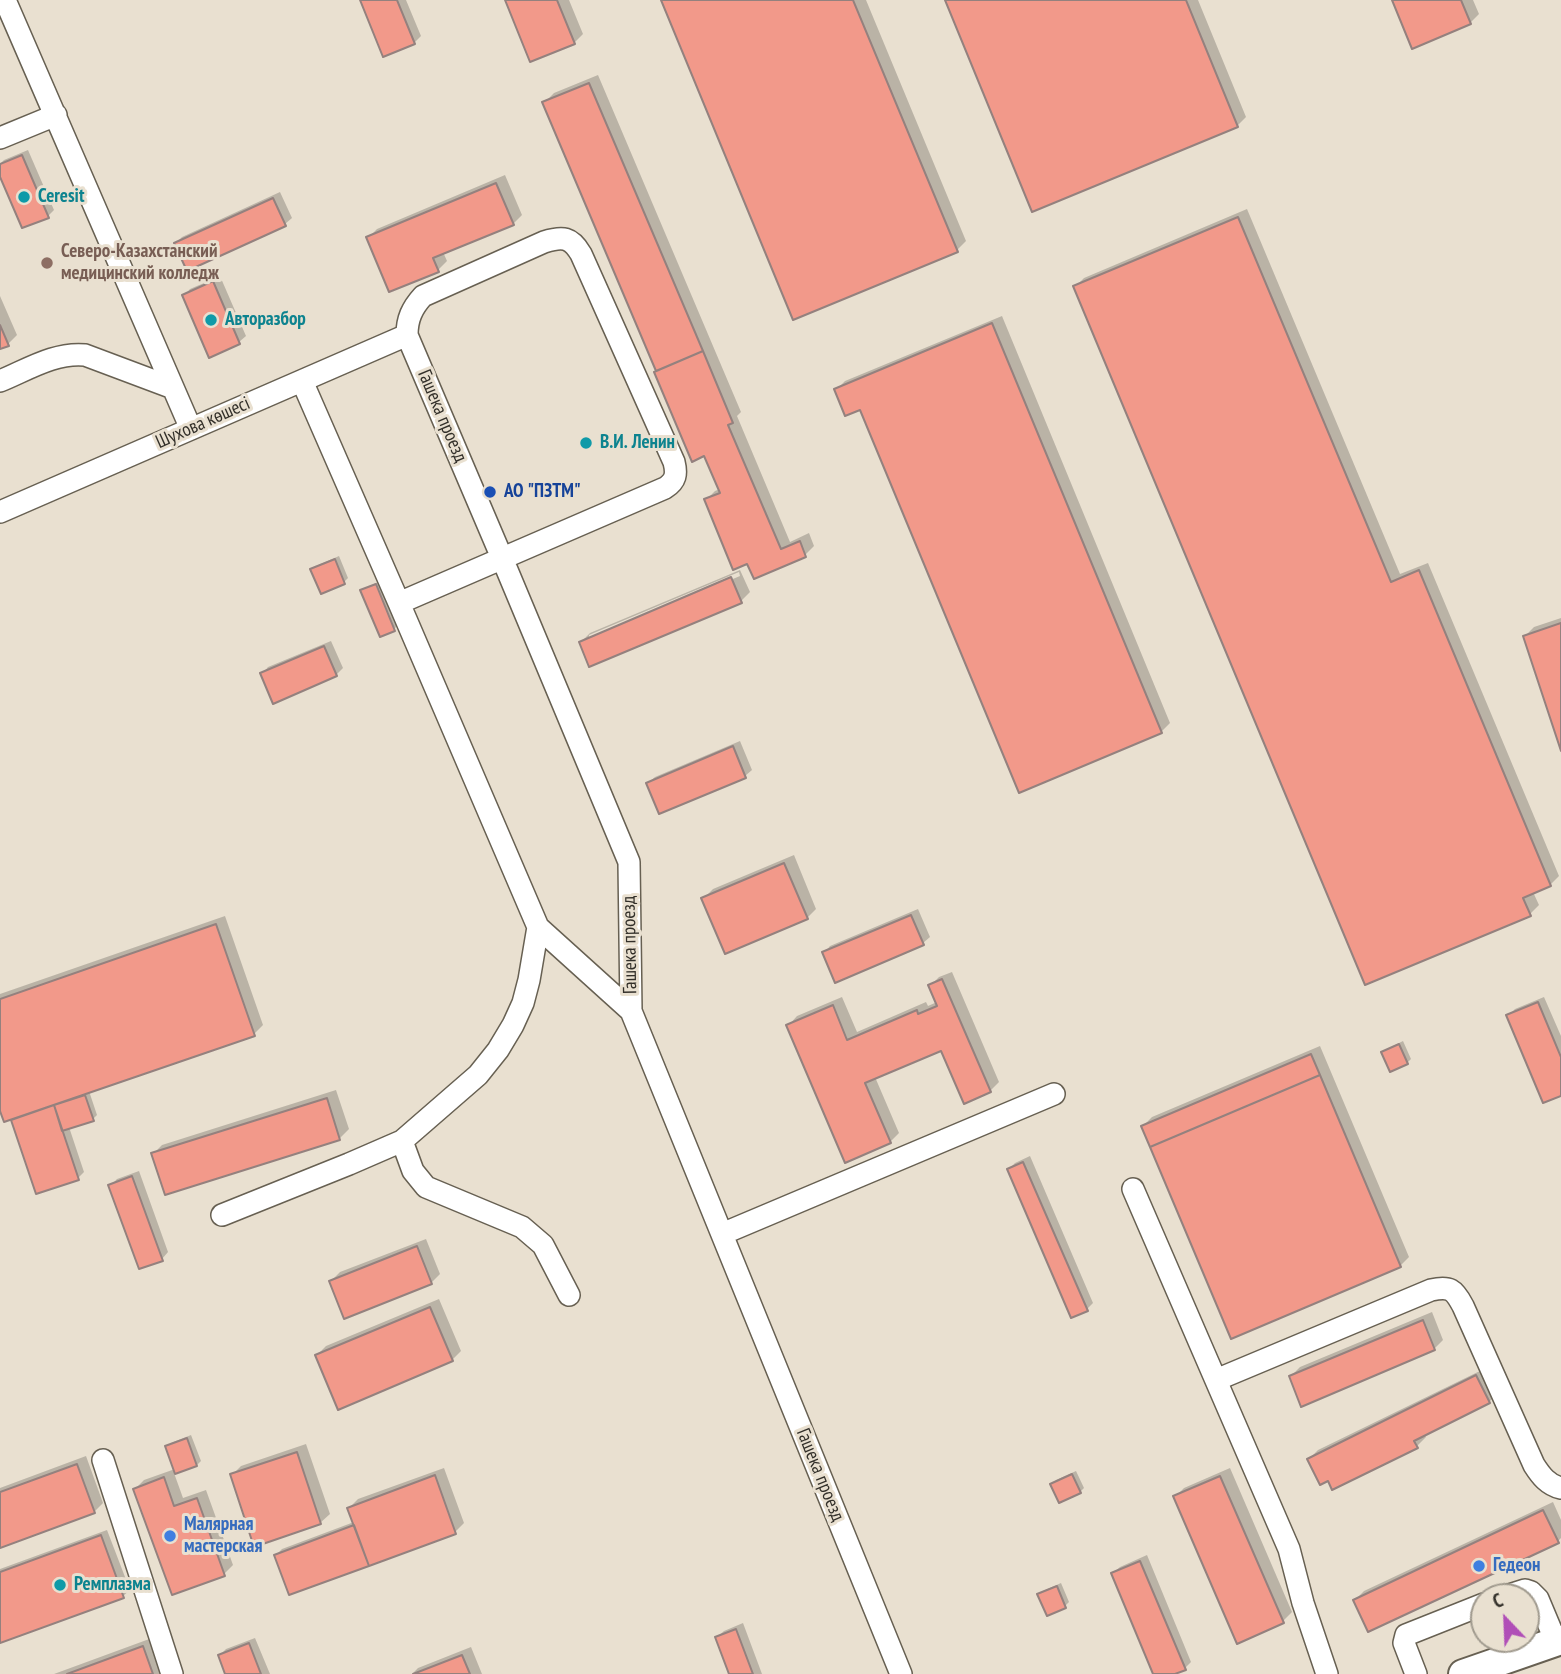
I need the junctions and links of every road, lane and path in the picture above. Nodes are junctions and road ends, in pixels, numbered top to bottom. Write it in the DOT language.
graph roads {
  1 [pos="5,0"];
  2 [pos="55,115"];
  3 [pos="0,138"];
  4 [pos="407,335"];
  5 [pos="0,381"];
  6 [pos="302,381"];
  7 [pos="173,388"];
  8 [pos="191,429"];
  9 [pos="0,512"];
  10 [pos="502,558"];
  11 [pos="399,603"];
  12 [pos="538,927"];
  13 [pos="631,1011"];
  14 [pos="1054,1094"];
  15 [pos="402,1141"];
  16 [pos="1133,1189"];
  17 [pos="222,1215"];
  18 [pos="722,1234"];
  19 [pos="569,1295"];
  20 [pos="1216,1380"];
  21 [pos="103,1460"];
  22 [pos="1561,1488"];
  23 [pos="1540,1605"];
  24 [pos="1470,1610"];
  25 [pos="1558,1641"];
  26 [pos="172,1674"];
  27 [pos="901,1674"];
  28 [pos="1327,1674"];
  29 [pos="1416,1674"];
  30 [pos="1463,1674"];
  1 -- 2 [label="street"];
  2 -- 3 [label="street"];
  2 -- 7 [label="street"];
  4 -- 6 [label="street, Шухова көшесі"];
  4 -- 10 [label="street, Гашека проезд"];
  4 -- 10 [label="street"];
  5 -- 7 [label="street"];
  6 -- 8 [label="street, Шухова көшесі"];
  6 -- 11 [label="street"];
  7 -- 8 [label="street"];
  8 -- 9 [label="street, Шухова көшесі"];
  10 -- 11 [label="street"];
  10 -- 13 [label="street, Гашека проезд"];
  11 -- 12 [label="street"];
  12 -- 13 [label="street"];
  12 -- 15 [label="street"];
  13 -- 18 [label="street, Гашека проезд"];
  14 -- 18 [label="street"];
  15 -- 17 [label="street"];
  15 -- 19 [label="street"];
  16 -- 20 [label="street"];
  18 -- 27 [label="street, Гашека проезд"];
  20 -- 22 [label="street"];
  20 -- 28 [label="street"];
  21 -- 26 [label="street"];
  23 -- 25 [label="street"];
  24 -- 29 [label="street"];
  25 -- 30 [label="main road"];
}
